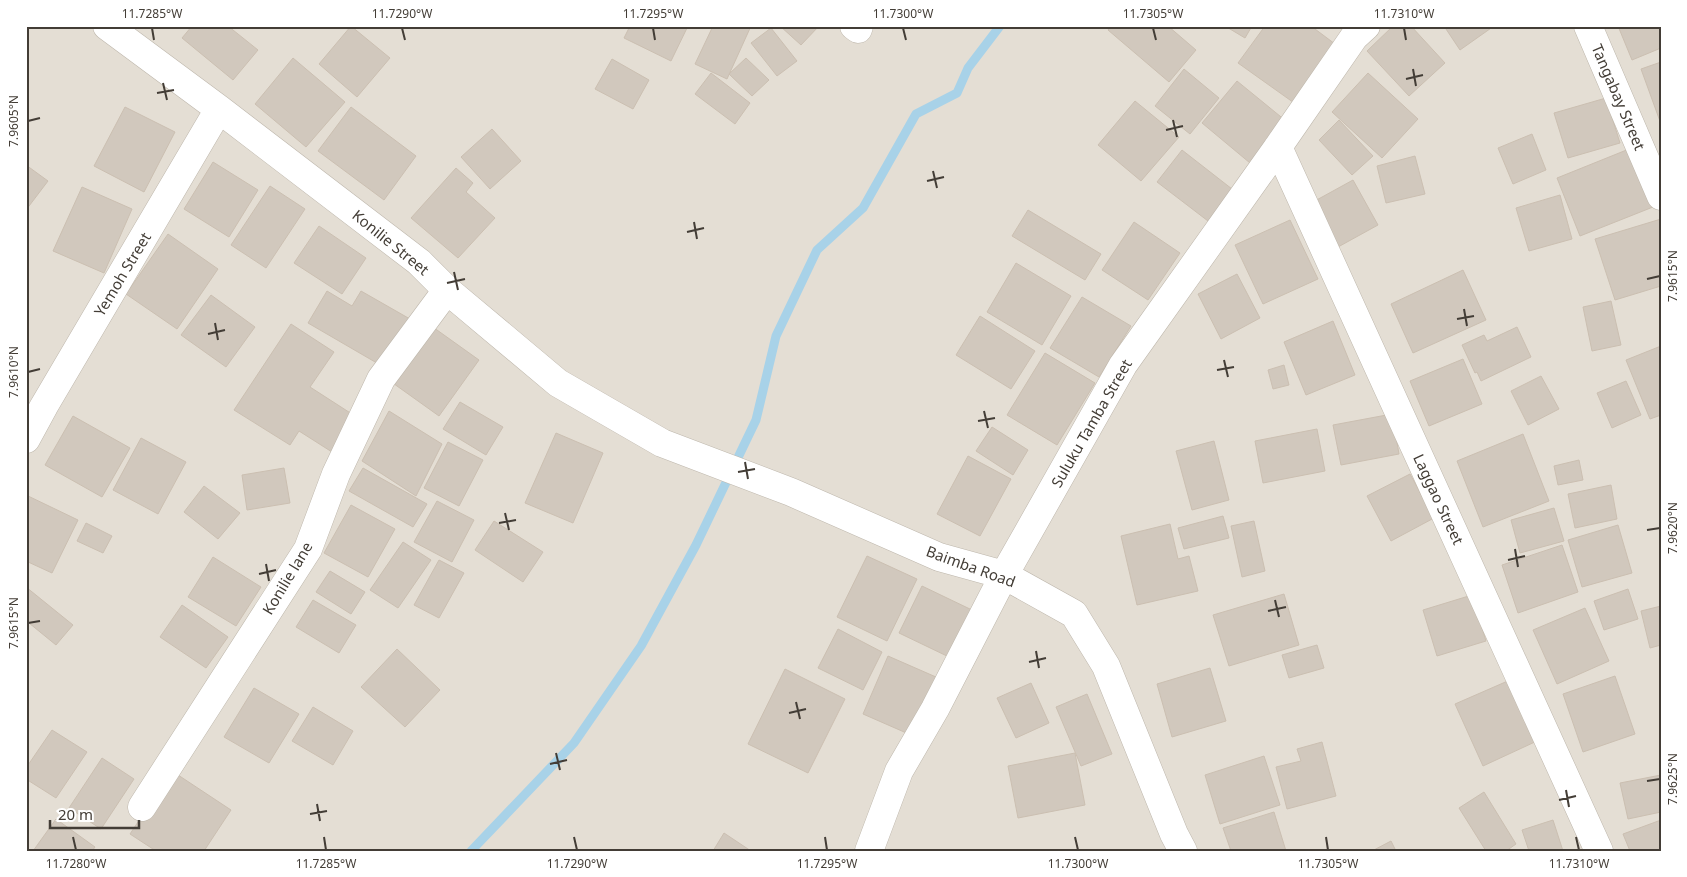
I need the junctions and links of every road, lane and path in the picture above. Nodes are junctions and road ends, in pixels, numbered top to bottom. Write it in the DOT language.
graph roads {
  1 [pos="107,26"];
  2 [pos="1366,26"];
  3 [pos="1588,26"];
  4 [pos="219,109"];
  5 [pos="1278,147"];
  6 [pos="1661,196"];
  7 [pos="447,290"];
  8 [pos="26,439"];
  9 [pos="791,492"];
  10 [pos="1004,574"];
  11 [pos="142,807"];
  12 [pos="869,851"];
  13 [pos="1183,851"];
  14 [pos="1599,851"];
  1 -- 4 [label="street, Konilie Street"];
  2 -- 5 [label="street, Suluku Tamba Street"];
  3 -- 6 [label="street, Tangabay Street"];
  4 -- 7 [label="street, Konilie Street"];
  4 -- 8 [label="street, Yemoh Street"];
  5 -- 10 [label="street, Suluku Tamba Street"];
  5 -- 14 [label="street, Laggao Street"];
  7 -- 9 [label="street, Konilie Street"];
  7 -- 11 [label="street, Konilie lane"];
  9 -- 10 [label="street, Baimba Road"];
  10 -- 12 [label="street, Suluku Tamba Street"];
  10 -- 13 [label="street, Baimba Road"];
}
